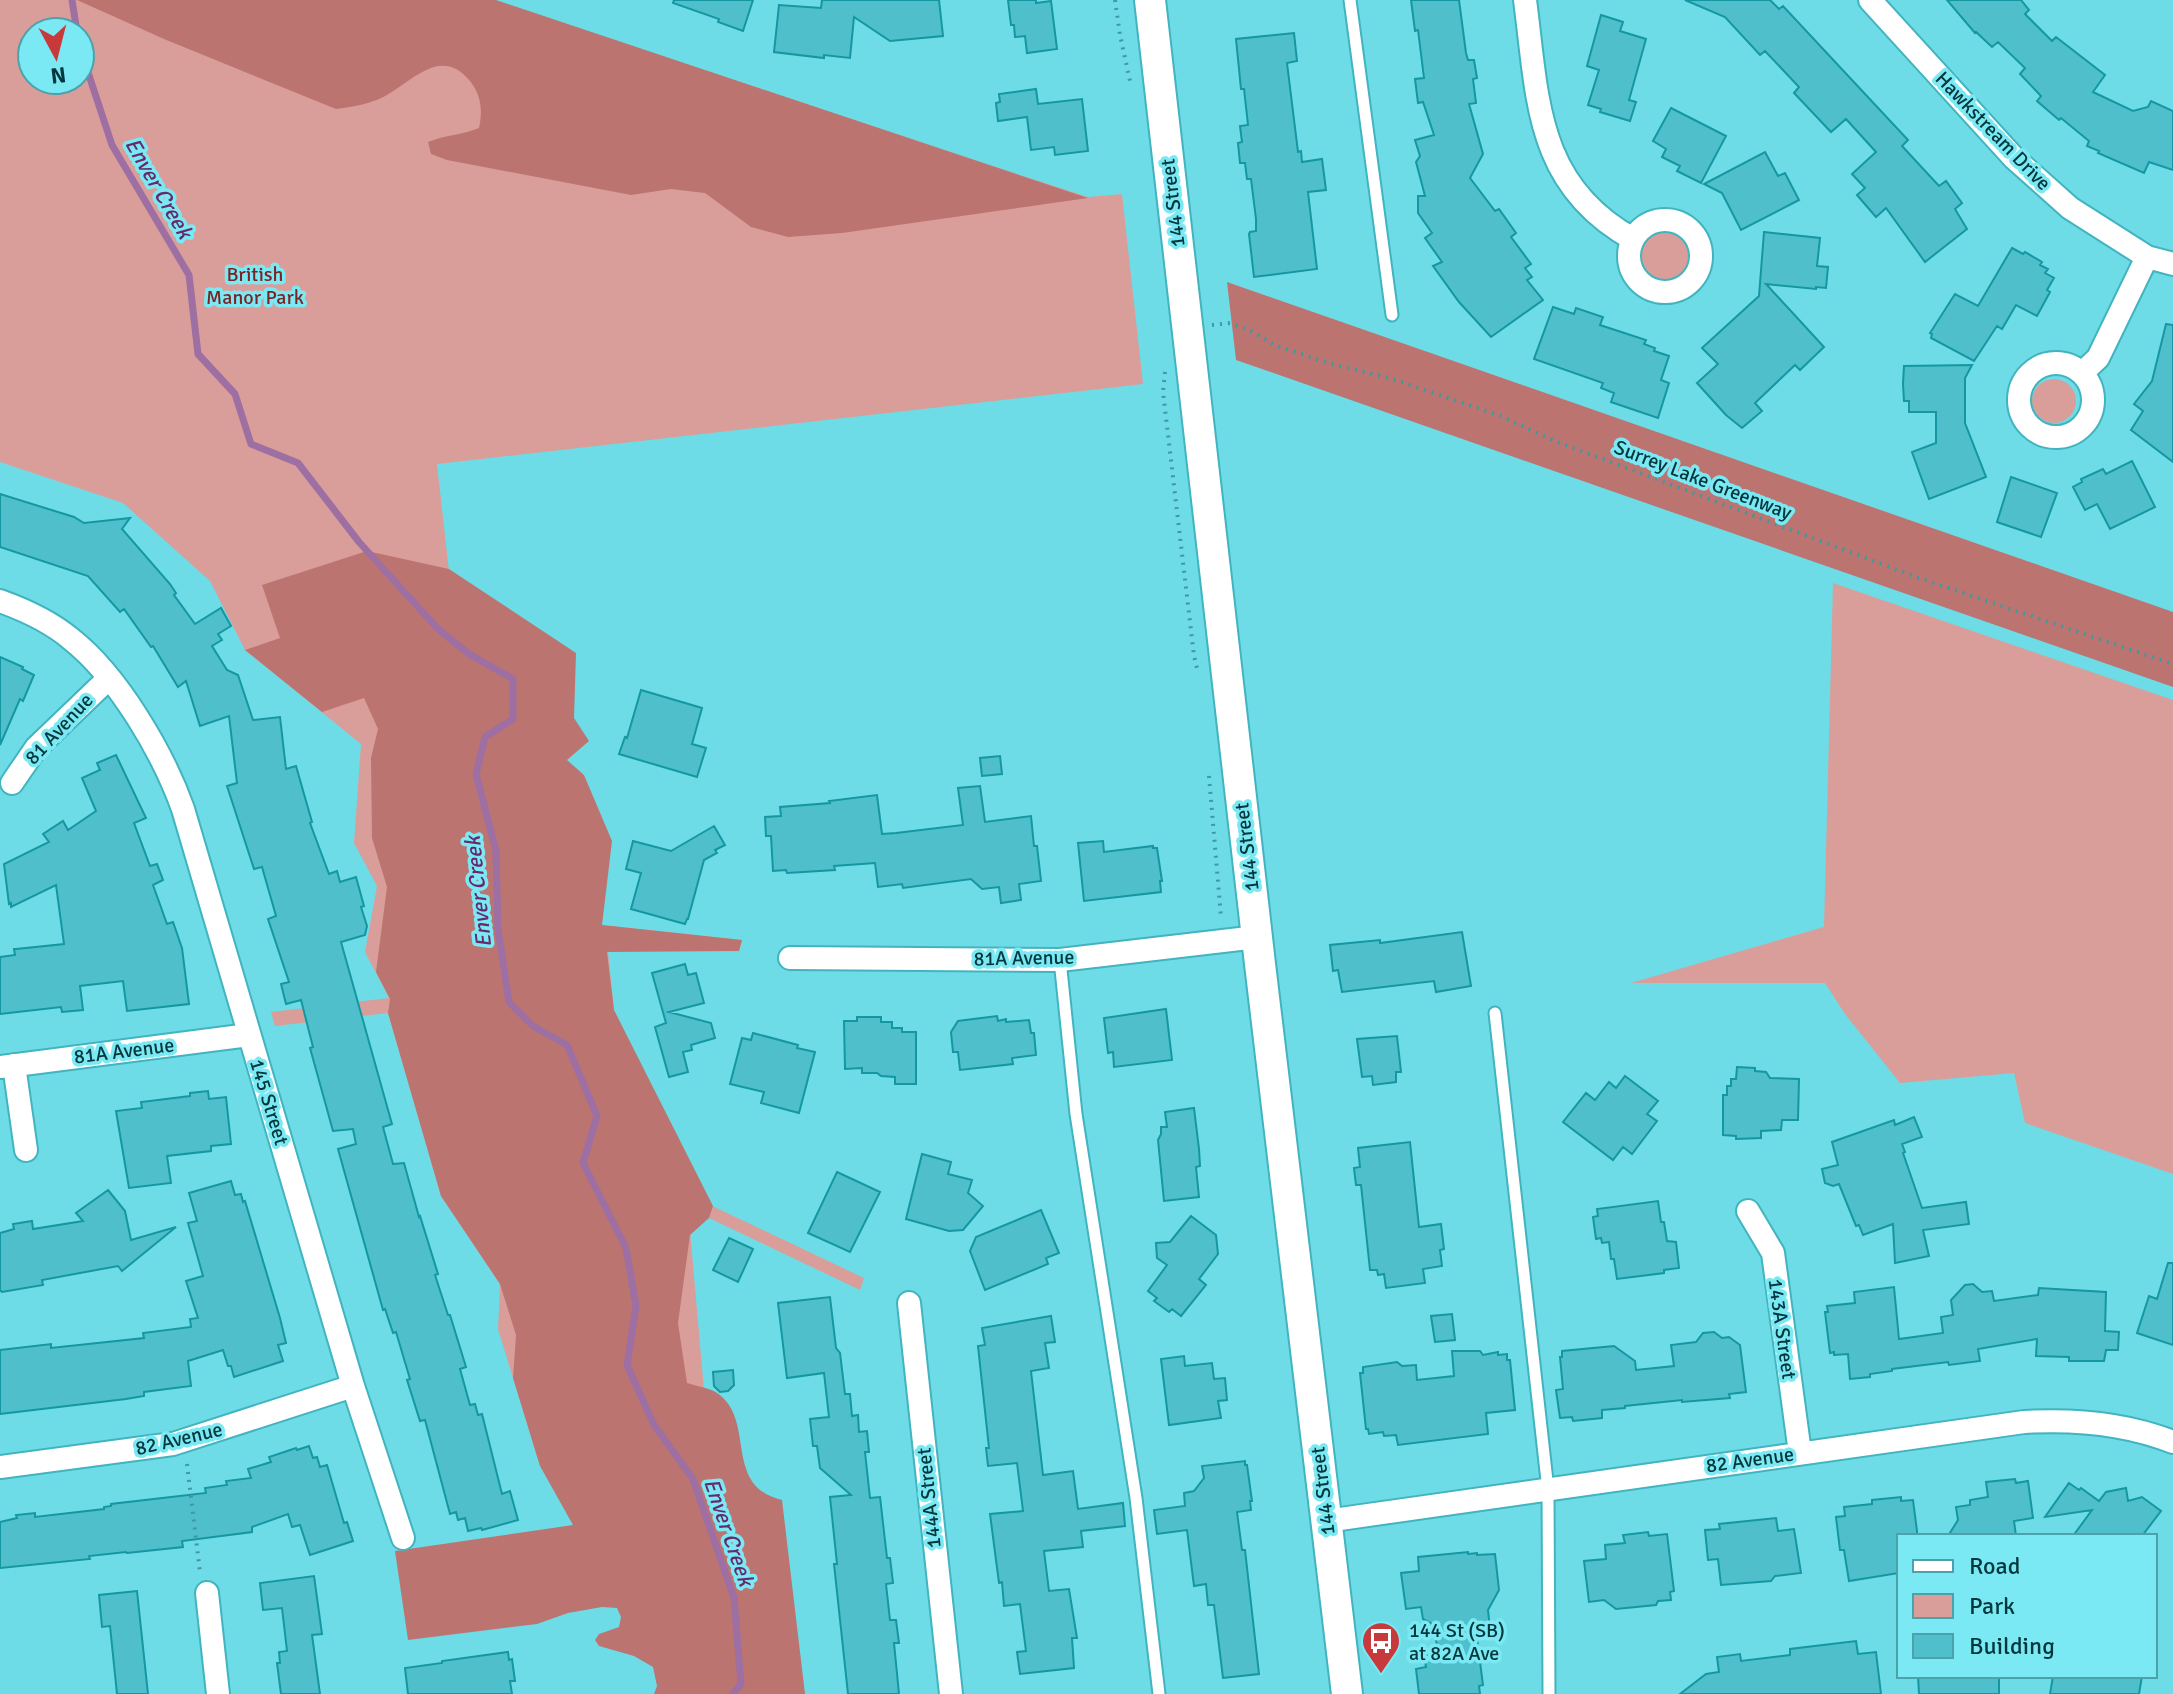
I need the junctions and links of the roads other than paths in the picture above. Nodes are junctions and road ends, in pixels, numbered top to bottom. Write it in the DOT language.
graph roads {
  1 [pos="1150,0"];
  2 [pos="1350,0"];
  3 [pos="1525,0"];
  4 [pos="1870,0"];
  5 [pos="1633,239"];
  6 [pos="2147,257"];
  7 [pos="2173,264"];
  8 [pos="1392,315"];
  9 [pos="2082,373"];
  10 [pos="0,601"];
  11 [pos="109,678"];
  12 [pos="12,783"];
  13 [pos="1257,937"];
  14 [pos="790,958"];
  15 [pos="1060,960"];
  16 [pos="1495,1013"];
  17 [pos="249,1035"];
  18 [pos="7,1066"];
  19 [pos="26,1150"];
  20 [pos="1748,1211"];
  21 [pos="909,1303"];
  22 [pos="353,1386"];
  23 [pos="2173,1442"];
  24 [pos="1800,1453"];
  25 [pos="0,1467"];
  26 [pos="1548,1490"];
  27 [pos="1326,1521"];
  28 [pos="403,1538"];
  29 [pos="204,1583"];
  30 [pos="218,1694"];
  31 [pos="951,1694"];
  32 [pos="1159,1694"];
  33 [pos="1347,1694"];
  34 [pos="1549,1694"];
  1 -- 13 [label="main road, 144 Street"];
  2 -- 8 [label="lane"];
  3 -- 5 [label="street"];
  4 -- 6 [label="street, Hawkstream Drive"];
  6 -- 7 [label="street, Hawkstream Drive"];
  6 -- 9 [label="street"];
  10 -- 11 [label="street, 145 Street"];
  11 -- 12 [label="street, 81 Avenue"];
  11 -- 17 [label="street, 145 Street"];
  13 -- 15 [label="street, 81A Avenue"];
  13 -- 27 [label="main road, 144 Street"];
  14 -- 15 [label="street, 81A Avenue"];
  15 -- 32 [label="lane"];
  16 -- 26 [label="lane"];
  17 -- 18 [label="street, 81A Avenue"];
  17 -- 22 [label="street, 145 Street"];
  18 -- 19 [label="street"];
  20 -- 24 [label="street, 143A Street"];
  21 -- 31 [label="street, 144A Street"];
  22 -- 25 [label="street, 82 Avenue"];
  22 -- 28 [label="street, 145 Street"];
  23 -- 24 [label="street, 82 Avenue"];
  24 -- 26 [label="street, 82 Avenue"];
  26 -- 27 [label="street, 82 Avenue"];
  26 -- 34 [label="lane"];
  27 -- 33 [label="main road, 144 Street"];
  29 -- 30 [label="street"];
}
